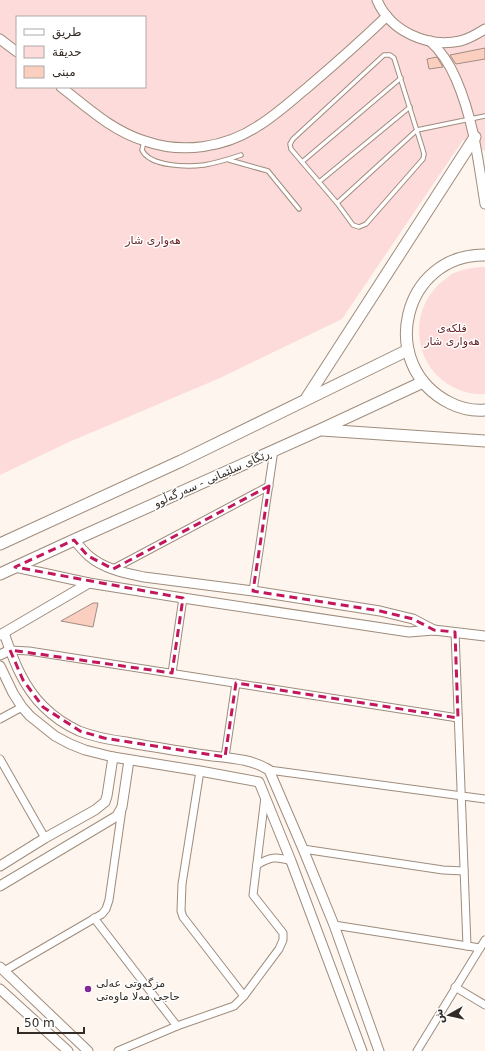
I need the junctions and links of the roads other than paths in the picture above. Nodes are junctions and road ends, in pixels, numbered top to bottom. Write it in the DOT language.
graph roads {
  1 [pos="377,0"];
  2 [pos="387,16"];
  3 [pos="485,29"];
  4 [pos="0,39"];
  5 [pos="430,41"];
  6 [pos="16,51"];
  7 [pos="401,78"];
  8 [pos="62,88"];
  9 [pos="410,107"];
  10 [pos="485,116"];
  11 [pos="470,119"];
  12 [pos="417,130"];
  13 [pos="475,137"];
  14 [pos="144,141"];
  15 [pos="241,155"];
  16 [pos="228,160"];
  17 [pos="302,162"];
  18 [pos="483,177"];
  19 [pos="319,182"];
  20 [pos="337,203"];
  21 [pos="485,204"];
  22 [pos="299,209"];
  23 [pos="485,255"];
  24 [pos="408,350"];
  25 [pos="423,382"];
  26 [pos="306,400"];
  27 [pos="485,410"];
  28 [pos="322,430"];
  29 [pos="485,441"];
  30 [pos="274,450"];
  31 [pos="269,486"];
  32 [pos="74,540"];
  33 [pos="0,544"];
  34 [pos="15,567"];
  35 [pos="113,569"];
  36 [pos="0,574"];
  37 [pos="89,582"];
  38 [pos="253,591"];
  39 [pos="183,598"];
  40 [pos="434,630"];
  41 [pos="455,632"];
  42 [pos="2,634"];
  43 [pos="485,636"];
  44 [pos="10,650"];
  45 [pos="0,655"];
  46 [pos="0,666"];
  47 [pos="172,673"];
  48 [pos="236,683"];
  49 [pos="22,707"];
  50 [pos="458,718"];
  51 [pos="0,719"];
  52 [pos="113,757"];
  53 [pos="225,758"];
  54 [pos="0,759"];
  55 [pos="129,760"];
  56 [pos="111,769"];
  57 [pos="270,770"];
  58 [pos="200,771"];
  59 [pos="127,772"];
  60 [pos="461,796"];
  61 [pos="265,797"];
  62 [pos="485,799"];
  63 [pos="122,807"];
  64 [pos="45,838"];
  65 [pos="303,849"];
  66 [pos="290,861"];
  67 [pos="257,865"];
  68 [pos="0,866"];
  69 [pos="464,871"];
  70 [pos="0,886"];
  71 [pos="94,918"];
  72 [pos="334,925"];
  73 [pos="485,940"];
  74 [pos="467,946"];
  75 [pos="480,948"];
  76 [pos="2,969"];
  77 [pos="455,987"];
  78 [pos="0,989"];
  79 [pos="244,996"];
  80 [pos="485,1005"];
  81 [pos="177,1026"];
  82 [pos="68,1051"];
  83 [pos="88,1051"];
  84 [pos="118,1051"];
  85 [pos="362,1051"];
  86 [pos="379,1051"];
  87 [pos="417,1051"];
  1 -- 2 [label="street"];
  2 -- 5 [label="street"];
  2 -- 14 [label="street"];
  3 -- 5 [label="street"];
  4 -- 6 [label="street"];
  5 -- 11 [label="street"];
  7 -- 9 [label="lane"];
  7 -- 17 [label="lane"];
  7 -- 17 [label="lane"];
  8 -- 14 [label="street"];
  9 -- 12 [label="lane"];
  9 -- 19 [label="lane"];
  10 -- 11 [label="lane"];
  11 -- 12 [label="lane"];
  11 -- 13 [label="street"];
  12 -- 20 [label="lane"];
  12 -- 20 [label="lane"];
  13 -- 18 [label="street"];
  13 -- 26 [label="main road"];
  14 -- 16 [label="lane"];
  15 -- 16 [label="lane"];
  16 -- 22 [label="lane"];
  17 -- 19 [label="lane"];
  18 -- 21 [label="street"];
  19 -- 20 [label="lane"];
  23 -- 24 [label="main road"];
  24 -- 25 [label="main road"];
  24 -- 26 [label="main road"];
  25 -- 27 [label="main road"];
  25 -- 28 [label="main road, ڕێگای سلێمانی - سەرگەڵوو"];
  26 -- 33 [label="main road"];
  28 -- 29 [label="main road"];
  28 -- 30 [label="main road, ڕێگای سلێمانی - سەرگەڵوو"];
  30 -- 31 [label="street"];
  30 -- 32 [label="main road, ڕێگای سلێمانی - سەرگەڵوو"];
  31 -- 35 [label="street"];
  31 -- 38 [label="street"];
  32 -- 34 [label="main road, ڕێگای سلێمانی - سەرگەڵوو"];
  32 -- 35 [label="street"];
  34 -- 36 [label="main road, ڕێگای سلێمانی - سەرگەڵوو"];
  34 -- 37 [label="street"];
  35 -- 38 [label="street"];
  37 -- 39 [label="street"];
  37 -- 42 [label="street"];
  38 -- 40 [label="street"];
  39 -- 40 [label="street"];
  39 -- 47 [label="street"];
  40 -- 41 [label="street"];
  41 -- 43 [label="street"];
  41 -- 50 [label="street"];
  42 -- 44 [label="street"];
  44 -- 45 [label="street"];
  44 -- 47 [label="street"];
  44 -- 53 [label="street"];
  46 -- 49 [label="street"];
  47 -- 48 [label="street"];
  48 -- 50 [label="street"];
  48 -- 53 [label="street"];
  49 -- 51 [label="street"];
  49 -- 52 [label="street"];
  50 -- 60 [label="street"];
  52 -- 55 [label="street"];
  52 -- 56 [label="street"];
  53 -- 57 [label="street"];
  54 -- 64 [label="street"];
  55 -- 58 [label="street"];
  55 -- 59 [label="street"];
  56 -- 59 [label="street"];
  56 -- 64 [label="street"];
  57 -- 60 [label="street"];
  57 -- 61 [label="street"];
  57 -- 65 [label="street"];
  58 -- 61 [label="street"];
  58 -- 79 [label="street"];
  59 -- 63 [label="street"];
  60 -- 62 [label="street"];
  60 -- 69 [label="street"];
  61 -- 66 [label="street"];
  61 -- 67 [label="street"];
  63 -- 70 [label="street"];
  63 -- 71 [label="street"];
  64 -- 68 [label="street"];
  65 -- 69 [label="street"];
  65 -- 72 [label="street"];
  66 -- 67 [label="street"];
  66 -- 85 [label="street"];
  67 -- 79 [label="street"];
  69 -- 74 [label="street"];
  71 -- 76 [label="street"];
  71 -- 81 [label="street"];
  72 -- 74 [label="street"];
  72 -- 86 [label="street"];
  73 -- 75 [label="street"];
  74 -- 75 [label="street"];
  75 -- 77 [label="street"];
  76 -- 83 [label="street"];
  77 -- 80 [label="street"];
  77 -- 87 [label="street"];
  78 -- 82 [label="street"];
  79 -- 81 [label="street"];
  81 -- 84 [label="street"];
}
